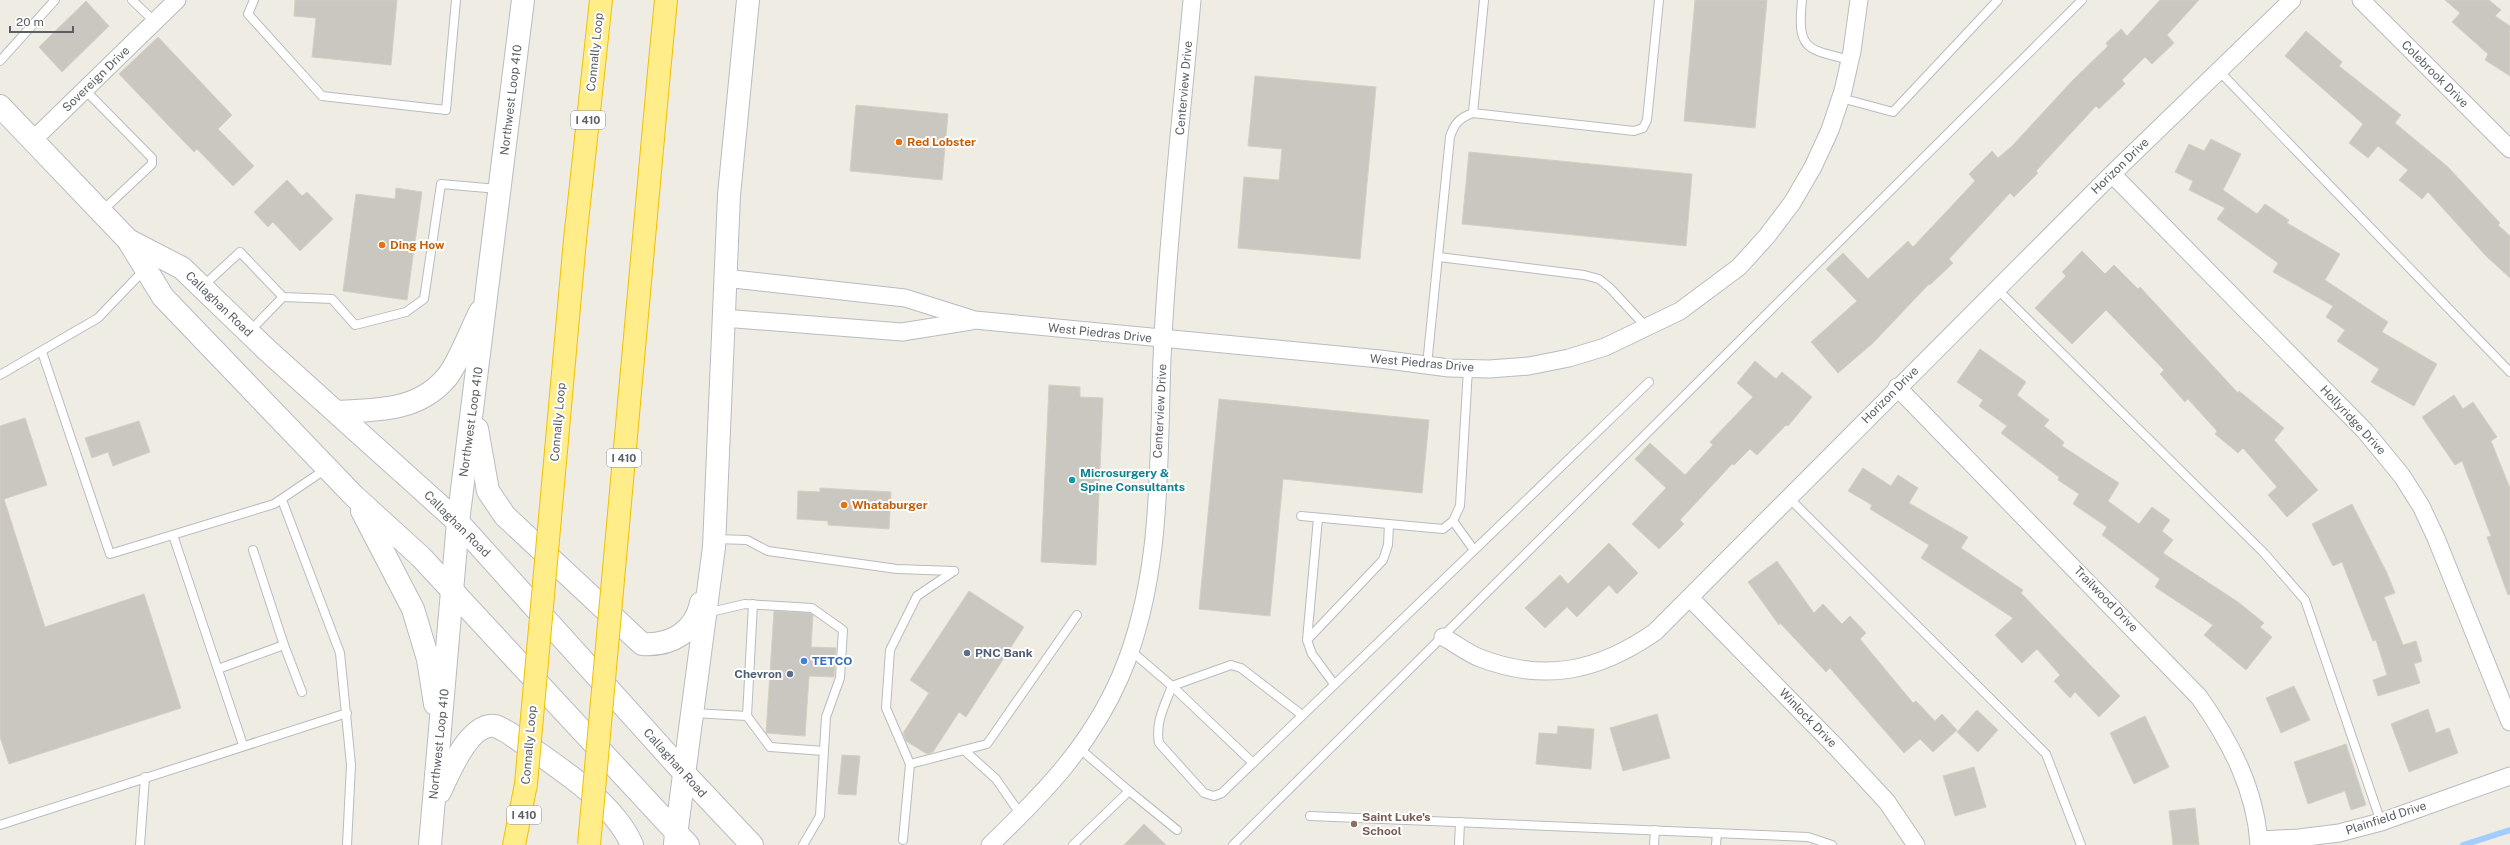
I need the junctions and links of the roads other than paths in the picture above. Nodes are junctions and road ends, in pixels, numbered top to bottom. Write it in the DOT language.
graph roads {
  1 [pos="55,0"];
  2 [pos="132,0"];
  3 [pos="177,0"];
  4 [pos="254,0"];
  5 [pos="456,0"];
  6 [pos="523,0"];
  7 [pos="601,0"];
  8 [pos="666,0"];
  9 [pos="748,0"];
  10 [pos="1192,0"];
  11 [pos="1484,0"];
  12 [pos="1659,0"];
  13 [pos="1802,0"];
  14 [pos="1859,0"];
  15 [pos="1998,0"];
  16 [pos="2082,0"];
  17 [pos="2292,0"];
  18 [pos="2361,0"];
  19 [pos="156,22"];
  20 [pos="1850,60"];
  21 [pos="0,61"];
  22 [pos="2219,71"];
  23 [pos="85,90"];
  24 [pos="1841,98"];
  25 [pos="0,106"];
  26 [pos="1473,113"];
  27 [pos="32,141"];
  28 [pos="2510,149"];
  29 [pos="2112,174"];
  30 [pos="501,189"];
  31 [pos="101,212"];
  32 [pos="128,240"];
  33 [pos="1439,257"];
  34 [pos="146,269"];
  35 [pos="725,278"];
  36 [pos="202,288"];
  37 [pos="1997,289"];
  38 [pos="283,297"];
  39 [pos="487,298"];
  40 [pos="723,318"];
  41 [pos="975,320"];
  42 [pos="1648,329"];
  43 [pos="249,332"];
  44 [pos="1163,339"];
  45 [pos="42,352"];
  46 [pos="1427,365"];
  47 [pos="1468,369"];
  48 [pos="2510,372"];
  49 [pos="0,375"];
  50 [pos="1649,382"];
  51 [pos="1898,387"];
  52 [pos="474,406"];
  53 [pos="337,412"];
  54 [pos="327,468"];
  55 [pos="354,496"];
  56 [pos="1789,498"];
  57 [pos="282,500"];
  58 [pos="1301,516"];
  59 [pos="1318,518"];
  60 [pos="1453,521"];
  61 [pos="458,522"];
  62 [pos="1389,524"];
  63 [pos="173,535"];
  64 [pos="714,543"];
  65 [pos="253,550"];
  66 [pos="1474,550"];
  67 [pos="453,590"];
  68 [pos="1690,598"];
  69 [pos="753,604"];
  70 [pos="706,613"];
  71 [pos="1077,615"];
  72 [pos="1443,637"];
  73 [pos="1307,640"];
  74 [pos="284,645"];
  75 [pos="1130,650"];
  76 [pos="218,670"];
  77 [pos="1334,684"];
  78 [pos="1172,686"];
  79 [pos="302,692"];
  80 [pos="347,713"];
  81 [pos="693,713"];
  82 [pos="1302,715"];
  83 [pos="747,716"];
  84 [pos="2510,722"];
  85 [pos="440,739"];
  86 [pos="243,744"];
  87 [pos="1079,748"];
  88 [pos="964,750"];
  89 [pos="824,751"];
  90 [pos="1253,763"];
  91 [pos="910,764"];
  92 [pos="686,775"];
  93 [pos="2510,776"];
  94 [pos="145,777"];
  95 [pos="526,784"];
  96 [pos="1129,791"];
  97 [pos="433,808"];
  98 [pos="1021,815"];
  99 [pos="1310,816"];
  100 [pos="1460,822"];
  101 [pos="2381,822"];
  102 [pos="0,825"];
  103 [pos="1177,830"];
  104 [pos="1655,830"];
  105 [pos="1717,833"];
  106 [pos="903,840"];
  107 [pos="680,841"];
  108 [pos="1808,841"];
  109 [pos="2259,842"];
  110 [pos="994,844"];
  111 [pos="140,845"];
  112 [pos="346,845"];
  113 [pos="430,845"];
  114 [pos="514,845"];
  115 [pos="521,845"];
  116 [pos="589,845"];
  117 [pos="632,845"];
  118 [pos="752,845"];
  119 [pos="803,845"];
  120 [pos="1073,845"];
  121 [pos="1233,845"];
  122 [pos="1459,845"];
  123 [pos="1654,845"];
  124 [pos="1716,845"];
  125 [pos="1832,845"];
  126 [pos="1916,845"];
  127 [pos="2081,845"];
  1 -- 21 [label="lane"];
  2 -- 19 [label="lane"];
  3 -- 19 [label="street, Sovereign Drive"];
  4 -- 5 [label="lane"];
  6 -- 30 [label="main road, Northwest Loop 410"];
  7 -- 95 [label="highway, Connally Loop / I 410, bridge"];
  8 -- 116 [label="highway, I 410, bridge"];
  9 -- 35 [label="main road"];
  10 -- 44 [label="street, Centerview Drive"];
  11 -- 26 [label="lane"];
  12 -- 26 [label="lane"];
  13 -- 20 [label="lane"];
  14 -- 20 [label="street, West Piedras Drive"];
  15 -- 24 [label="lane"];
  16 -- 72 [label="lane"];
  17 -- 22 [label="street, Horizon Drive"];
  18 -- 28 [label="street, Colebrook Drive"];
  19 -- 23 [label="street, Sovereign Drive"];
  20 -- 24 [label="street, West Piedras Drive"];
  22 -- 29 [label="street, Horizon Drive"];
  22 -- 48 [label="lane"];
  23 -- 27 [label="street, Sovereign Drive"];
  23 -- 31 [label="lane"];
  24 -- 42 [label="street, West Piedras Drive"];
  25 -- 27 [label="main road, Callaghan Road"];
  26 -- 33 [label="lane"];
  27 -- 31 [label="main road, Callaghan Road"];
  29 -- 37 [label="street, Horizon Drive"];
  29 -- 84 [label="street, Hollyridge Drive"];
  30 -- 38 [label="lane"];
  30 -- 39 [label="main road, Northwest Loop 410"];
  31 -- 32 [label="main road, Callaghan Road"];
  32 -- 34 [label="main road, Callaghan Road"];
  32 -- 36 [label="main road, Callaghan Road"];
  33 -- 42 [label="lane"];
  33 -- 46 [label="lane"];
  34 -- 45 [label="lane"];
  34 -- 54 [label="main road, Callaghan Road"];
  35 -- 40 [label="main road"];
  35 -- 41 [label="street, West Piedras Drive"];
  36 -- 38 [label="lane"];
  36 -- 43 [label="main road, Callaghan Road"];
  37 -- 51 [label="street, Horizon Drive"];
  37 -- 101 [label="lane"];
  38 -- 43 [label="lane"];
  39 -- 52 [label="main road, Northwest Loop 410"];
  39 -- 53 [label="main road"];
  40 -- 41 [label="street, West Piedras Drive"];
  40 -- 64 [label="main road"];
  41 -- 44 [label="street, West Piedras Drive"];
  42 -- 47 [label="street, West Piedras Drive"];
  43 -- 53 [label="main road, Callaghan Road"];
  44 -- 46 [label="street, West Piedras Drive"];
  44 -- 75 [label="street, Centerview Drive"];
  45 -- 49 [label="lane"];
  45 -- 63 [label="lane"];
  46 -- 47 [label="street, West Piedras Drive"];
  47 -- 60 [label="lane"];
  50 -- 66 [label="lane"];
  51 -- 56 [label="street, Horizon Drive"];
  51 -- 109 [label="street, Trailwood Drive"];
  52 -- 61 [label="main road, Northwest Loop 410"];
  52 -- 64 [label="main road"];
  53 -- 61 [label="main road, Callaghan Road"];
  54 -- 55 [label="main road, Callaghan Road"];
  54 -- 57 [label="lane"];
  55 -- 67 [label="main road, Callaghan Road"];
  55 -- 85 [label="main road"];
  56 -- 68 [label="street, Horizon Drive"];
  56 -- 127 [label="lane"];
  57 -- 63 [label="lane"];
  57 -- 80 [label="lane"];
  58 -- 59 [label="lane"];
  59 -- 62 [label="lane"];
  59 -- 73 [label="lane"];
  60 -- 62 [label="lane"];
  60 -- 66 [label="lane"];
  61 -- 67 [label="main road, Northwest Loop 410"];
  61 -- 92 [label="main road, Callaghan Road"];
  62 -- 73 [label="lane"];
  63 -- 76 [label="lane"];
  64 -- 70 [label="main road"];
  64 -- 91 [label="lane"];
  65 -- 74 [label="lane"];
  66 -- 77 [label="lane"];
  67 -- 85 [label="main road, Northwest Loop 410"];
  67 -- 107 [label="main road, Callaghan Road"];
  68 -- 72 [label="street, Horizon Drive"];
  68 -- 126 [label="street, Winlock Drive"];
  69 -- 70 [label="lane"];
  69 -- 83 [label="lane"];
  69 -- 89 [label="lane"];
  70 -- 81 [label="main road"];
  71 -- 88 [label="lane"];
  72 -- 121 [label="lane"];
  73 -- 77 [label="lane"];
  74 -- 76 [label="lane"];
  74 -- 79 [label="lane"];
  75 -- 78 [label="lane"];
  75 -- 87 [label="street, Centerview Drive"];
  76 -- 86 [label="lane"];
  77 -- 82 [label="lane"];
  78 -- 82 [label="lane"];
  78 -- 90 [label="lane"];
  78 -- 90 [label="lane"];
  80 -- 86 [label="lane"];
  80 -- 112 [label="lane"];
  81 -- 83 [label="lane"];
  81 -- 92 [label="main road"];
  82 -- 90 [label="lane"];
  83 -- 89 [label="lane"];
  85 -- 97 [label="main road, Northwest Loop 410"];
  86 -- 94 [label="lane"];
  87 -- 96 [label="lane"];
  87 -- 98 [label="street, Centerview Drive"];
  88 -- 91 [label="lane"];
  88 -- 98 [label="lane"];
  89 -- 119 [label="lane"];
  91 -- 106 [label="lane"];
  92 -- 107 [label="main road"];
  92 -- 118 [label="main road, Callaghan Road"];
  93 -- 101 [label="street, Plainfield Drive"];
  94 -- 102 [label="lane"];
  94 -- 111 [label="lane"];
  95 -- 114 [label="highway"];
  95 -- 115 [label="highway, Connally Loop / I 410"];
  96 -- 103 [label="lane"];
  96 -- 120 [label="lane"];
  97 -- 113 [label="main road, Northwest Loop 410"];
  97 -- 117 [label="main road"];
  98 -- 110 [label="street, Centerview Drive"];
  99 -- 100 [label="lane"];
  100 -- 104 [label="lane"];
  100 -- 122 [label="lane"];
  101 -- 109 [label="street, Plainfield Drive"];
  104 -- 105 [label="lane"];
  104 -- 123 [label="lane"];
  105 -- 108 [label="lane"];
  105 -- 124 [label="lane"];
  108 -- 125 [label="lane"];
}
